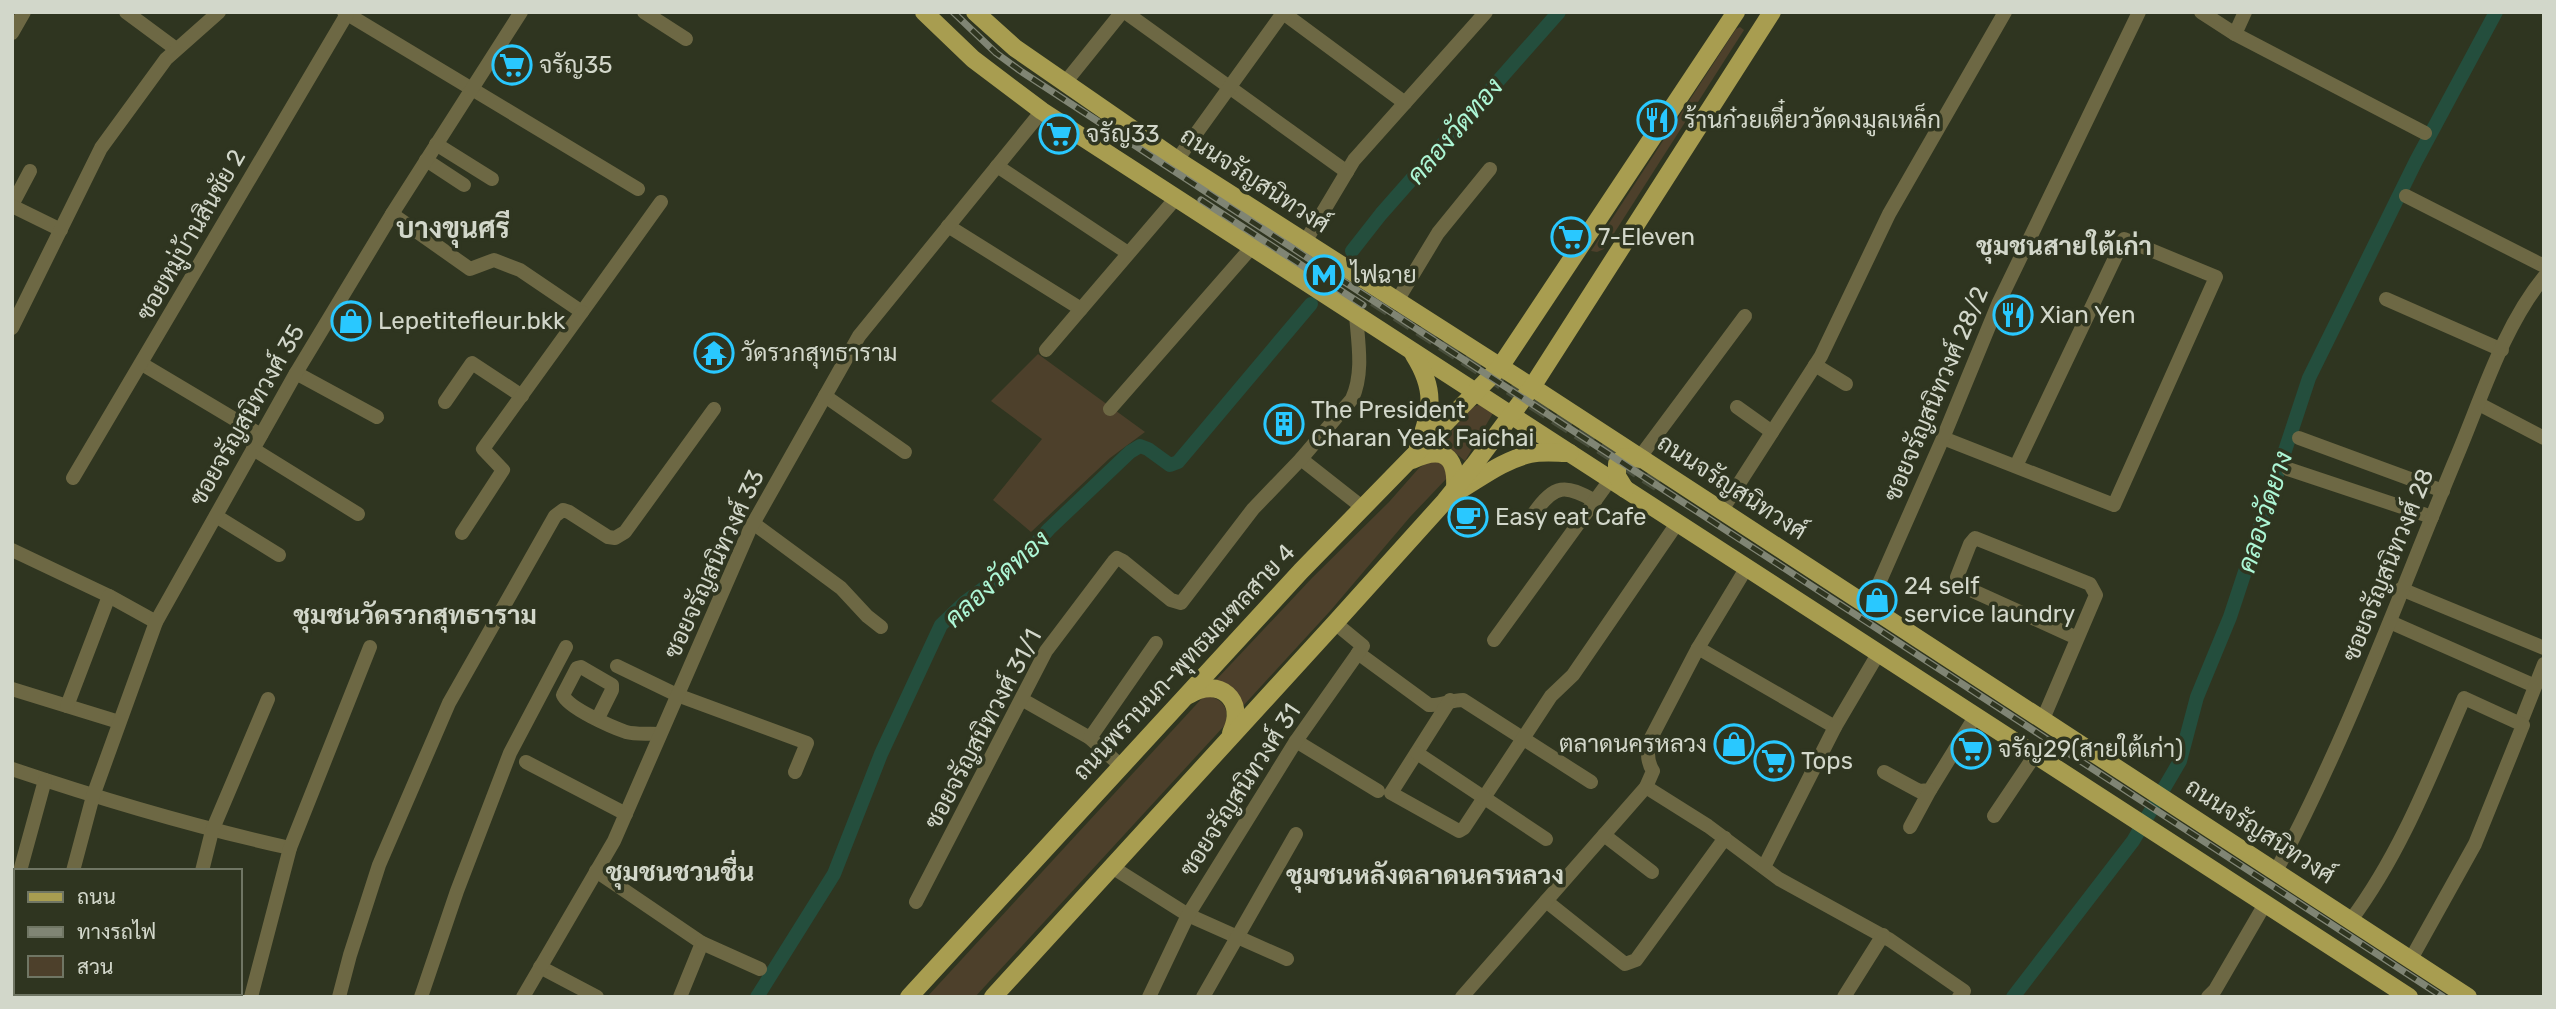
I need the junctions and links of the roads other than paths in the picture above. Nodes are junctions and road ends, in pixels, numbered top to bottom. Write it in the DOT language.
graph roads {
  1 [pos="24,12"];
  2 [pos="126,12"];
  3 [pos="219,12"];
  4 [pos="522,12"];
  5 [pos="644,12"];
  6 [pos="924,12"];
  7 [pos="932,12"];
  8 [pos="960,12"];
  9 [pos="975,12"];
  10 [pos="1124,12"];
  11 [pos="1486,12"];
  12 [pos="1736,12"];
  13 [pos="1772,12"];
  14 [pos="2005,12"];
  15 [pos="2139,12"];
  16 [pos="2201,12"];
  17 [pos="2245,12"];
  18 [pos="346,13"];
  19 [pos="1283,13"];
  20 [pos="12,33"];
  21 [pos="2235,34"];
  22 [pos="686,39"];
  23 [pos="176,49"];
  24 [pos="1064,84"];
  25 [pos="1228,87"];
  26 [pos="472,88"];
  27 [pos="1405,103"];
  28 [pos="1042,111"];
  29 [pos="2425,133"];
  30 [pos="436,144"];
  31 [pos="426,160"];
  32 [pos="1177,160"];
  33 [pos="997,166"];
  34 [pos="1490,169"];
  35 [pos="30,171"];
  36 [pos="1347,172"];
  37 [pos="492,178"];
  38 [pos="464,185"];
  39 [pos="638,189"];
  40 [pos="2406,196"];
  41 [pos="1175,198"];
  42 [pos="661,202"];
  43 [pos="12,206"];
  44 [pos="392,214"];
  45 [pos="948,226"];
  46 [pos="61,230"];
  47 [pos="1305,242"];
  48 [pos="1251,248"];
  49 [pos="1128,253"];
  50 [pos="2544,266"];
  51 [pos="2544,277"];
  52 [pos="2386,299"];
  53 [pos="1402,304"];
  54 [pos="1365,308"];
  55 [pos="1081,309"];
  56 [pos="582,312"];
  57 [pos="1745,316"];
  58 [pos="12,328"];
  59 [pos="1389,337"];
  60 [pos="1046,350"];
  61 [pos="2502,350"];
  62 [pos="1411,351"];
  63 [pos="142,364"];
  64 [pos="1815,365"];
  65 [pos="1500,367"];
  66 [pos="296,373"];
  67 [pos="1846,384"];
  68 [pos="1532,387"];
  69 [pos="1476,392"];
  70 [pos="522,396"];
  71 [pos="825,396"];
  72 [pos="445,402"];
  73 [pos="2479,404"];
  74 [pos="1737,407"];
  75 [pos="714,409"];
  76 [pos="1110,409"];
  77 [pos="1511,415"];
  78 [pos="377,417"];
  79 [pos="1772,432"];
  80 [pos="261,435"];
  81 [pos="1943,438"];
  82 [pos="2299,438"];
  83 [pos="2544,438"];
  84 [pos="253,449"];
  85 [pos="905,452"];
  86 [pos="1570,453"];
  87 [pos="1411,458"];
  88 [pos="1301,459"];
  89 [pos="1643,459"];
  90 [pos="2016,466"];
  91 [pos="2288,469"];
  92 [pos="73,478"];
  93 [pos="1618,484"];
  94 [pos="1655,489"];
  95 [pos="2442,491"];
  96 [pos="1452,493"];
  97 [pos="1595,501"];
  98 [pos="1362,507"];
  99 [pos="1722,510"];
  100 [pos="1534,513"];
  101 [pos="358,514"];
  102 [pos="216,516"];
  103 [pos="2432,517"];
  104 [pos="1678,522"];
  105 [pos="753,523"];
  106 [pos="462,533"];
  107 [pos="12,550"];
  108 [pos="279,555"];
  109 [pos="1747,567"];
  110 [pos="2401,589"];
  111 [pos="109,596"];
  112 [pos="1869,606"];
  113 [pos="2390,621"];
  114 [pos="156,622"];
  115 [pos="1335,623"];
  116 [pos="881,627"];
  117 [pos="2077,638"];
  118 [pos="1494,640"];
  119 [pos="1156,643"];
  120 [pos="370,647"];
  121 [pos="566,647"];
  122 [pos="1698,648"];
  123 [pos="2544,648"];
  124 [pos="1358,653"];
  125 [pos="1878,654"];
  126 [pos="2544,664"];
  127 [pos="617,666"];
  128 [pos="1943,675"];
  129 [pos="2535,686"];
  130 [pos="12,689"];
  131 [pos="677,695"];
  132 [pos="1183,698"];
  133 [pos="268,699"];
  134 [pos="1023,700"];
  135 [pos="1450,700"];
  136 [pos="67,706"];
  137 [pos="1975,717"];
  138 [pos="2523,717"];
  139 [pos="598,718"];
  140 [pos="2043,719"];
  141 [pos="119,722"];
  142 [pos="1835,727"];
  143 [pos="660,734"];
  144 [pos="2067,735"];
  145 [pos="1090,738"];
  146 [pos="1523,739"];
  147 [pos="1296,741"];
  148 [pos="1226,743"];
  149 [pos="1417,753"];
  150 [pos="2042,759"];
  151 [pos="526,762"];
  152 [pos="1121,766"];
  153 [pos="12,769"];
  154 [pos="794,772"];
  155 [pos="1884,772"];
  156 [pos="45,780"];
  157 [pos="1591,782"];
  158 [pos="1646,787"];
  159 [pos="1930,790"];
  160 [pos="1378,791"];
  161 [pos="93,796"];
  162 [pos="1484,799"];
  163 [pos="626,814"];
  164 [pos="1994,816"];
  165 [pos="1910,827"];
  166 [pos="212,831"];
  167 [pos="1296,834"];
  168 [pos="1604,835"];
  169 [pos="1724,838"];
  170 [pos="1546,839"];
  171 [pos="290,848"];
  172 [pos="1112,867"];
  173 [pos="1764,867"];
  174 [pos="21,869"];
  175 [pos="74,869"];
  176 [pos="202,869"];
  177 [pos="596,871"];
  178 [pos="1652,872"];
  179 [pos="2276,872"];
  180 [pos="1546,901"];
  181 [pos="916,902"];
  182 [pos="2264,904"];
  183 [pos="1188,915"];
  184 [pos="2351,920"];
  185 [pos="1237,935"];
  186 [pos="1882,935"];
  187 [pos="702,943"];
  188 [pos="1287,959"];
  189 [pos="2411,959"];
  190 [pos="540,967"];
  191 [pos="760,969"];
  192 [pos="1464,996"];
  193 [pos="251,997"];
  194 [pos="339,997"];
  195 [pos="421,997"];
  196 [pos="523,997"];
  197 [pos="597,997"];
  198 [pos="680,997"];
  199 [pos="909,997"];
  200 [pos="993,997"];
  201 [pos="1149,997"];
  202 [pos="1203,997"];
  203 [pos="1844,997"];
  204 [pos="1959,997"];
  205 [pos="2208,997"];
  206 [pos="2409,997"];
  207 [pos="2468,997"];
  1 -- 20 [label="street"];
  2 -- 23 [label="street"];
  3 -- 23 [label="street"];
  4 -- 26 [label="street, ซอยจรัญสนิทวงศ์ 35"];
  5 -- 22 [label="street"];
  6 -- 28 [label="main road, ถนนจรัญสนิทวงศ์"];
  7 -- 54 [label="main road, ถนนจรัญสนิทวงศ์"];
  8 -- 54 [label="main road, ถนนจรัญสนิทวงศ์"];
  9 -- 24 [label="main road, ถนนจรัญสนิทวงศ์"];
  10 -- 24 [label="street"];
  10 -- 25 [label="street"];
  11 -- 27 [label="street"];
  12 -- 65 [label="main road, ถนนพรานนก-พุทธมณฑลสาย 4"];
  13 -- 68 [label="main road"];
  14 -- 64 [label="street"];
  15 -- 81 [label="street, ซอยจรัญสนิทวงศ์ 28/2"];
  16 -- 21 [label="street"];
  17 -- 21 [label="street"];
  18 -- 26 [label="street"];
  18 -- 63 [label="street, ซอยหมู่บ้านสินชัย 2"];
  19 -- 25 [label="street"];
  19 -- 27 [label="street"];
  21 -- 29 [label="street"];
  23 -- 46 [label="street"];
  24 -- 32 [label="main road, ถนนจรัญสนิทวงศ์"];
  25 -- 32 [label="street"];
  25 -- 36 [label="street"];
  26 -- 30 [label="street, ซอยจรัญสนิทวงศ์ 35"];
  26 -- 39 [label="street"];
  27 -- 36 [label="street"];
  28 -- 33 [label="street, ซอยจรัญสนิทวงศ์ 33"];
  28 -- 41 [label="main road, ถนนจรัญสนิทวงศ์"];
  30 -- 31 [label="street, ซอยจรัญสนิทวงศ์ 35"];
  30 -- 37 [label="street"];
  31 -- 38 [label="street"];
  31 -- 44 [label="street, ซอยจรัญสนิทวงศ์ 35"];
  32 -- 47 [label="main road, ถนนจรัญสนิทวงศ์"];
  33 -- 45 [label="street, ซอยจรัญสนิทวงศ์ 33"];
  33 -- 49 [label="street"];
  34 -- 53 [label="street"];
  35 -- 43 [label="street"];
  36 -- 47 [label="street"];
  40 -- 50 [label="street"];
  41 -- 48 [label="main road, ถนนจรัญสนิทวงศ์"];
  41 -- 49 [label="street"];
  42 -- 56 [label="street"];
  43 -- 46 [label="street"];
  44 -- 56 [label="street"];
  44 -- 66 [label="street, ซอยจรัญสนิทวงศ์ 35"];
  45 -- 55 [label="street"];
  45 -- 71 [label="street, ซอยจรัญสนิทวงศ์ 33"];
  46 -- 58 [label="street"];
  47 -- 53 [label="main road, ถนนจรัญสนิทวงศ์"];
  48 -- 54 [label="main road, ถนนจรัญสนิทวงศ์"];
  48 -- 76 [label="street"];
  49 -- 55 [label="street"];
  51 -- 61 [label="street, ซอยจรัญสนิทวงศ์ 28"];
  52 -- 61 [label="street"];
  53 -- 59 [label="main road"];
  53 -- 65 [label="main road, ถนนจรัญสนิทวงศ์"];
  54 -- 59 [label="main road, ถนนจรัญสนิทวงศ์"];
  54 -- 88 [label="street, ซอยจรัญสนิทวงศ์ 31/1"];
  55 -- 60 [label="street"];
  56 -- 70 [label="street"];
  57 -- 89 [label="street"];
  59 -- 62 [label="main road, ถนนจรัญสนิทวงศ์"];
  61 -- 73 [label="street, ซอยจรัญสนิทวงศ์ 28"];
  62 -- 69 [label="main road, ถนนจรัญสนิทวงศ์"];
  62 -- 87 [label="main road"];
  63 -- 80 [label="street"];
  63 -- 92 [label="street, ซอยหมู่บ้านสินชัย 2"];
  64 -- 67 [label="street"];
  64 -- 79 [label="street"];
  65 -- 68 [label="main road, ถนนจรัญสนิทวงศ์"];
  65 -- 69 [label="main road, ถนนพรานนก-พุทธมณฑลสาย 4"];
  66 -- 78 [label="street"];
  66 -- 80 [label="street, ซอยจรัญสนิทวงศ์ 35"];
  68 -- 77 [label="main road"];
  68 -- 89 [label="main road, ถนนจรัญสนิทวงศ์"];
  69 -- 77 [label="main road, ถนนจรัญสนิทวงศ์"];
  69 -- 87 [label="main road, ถนนพรานนก-พุทธมณฑลสาย 4"];
  70 -- 72 [label="street"];
  70 -- 106 [label="street"];
  71 -- 85 [label="street"];
  71 -- 105 [label="street, ซอยจรัญสนิทวงศ์ 33"];
  73 -- 83 [label="street"];
  73 -- 95 [label="street, ซอยจรัญสนิทวงศ์ 28"];
  74 -- 79 [label="street"];
  75 -- 194 [label="street"];
  77 -- 86 [label="main road, ถนนจรัญสนิทวงศ์"];
  77 -- 96 [label="main road"];
  79 -- 99 [label="street"];
  80 -- 84 [label="street, ซอยจรัญสนิทวงศ์ 35"];
  81 -- 90 [label="street"];
  81 -- 112 [label="street, ซอยจรัญสนิทวงศ์ 28/2"];
  82 -- 95 [label="street"];
  84 -- 101 [label="street"];
  84 -- 102 [label="street, ซอยจรัญสนิทวงศ์ 35"];
  86 -- 93 [label="main road, ถนนจรัญสนิทวงศ์"];
  86 -- 96 [label="main road"];
  87 -- 96 [label="main road"];
  87 -- 98 [label="main road, ถนนพรานนก-พุทธมณฑลสาย 4"];
  88 -- 98 [label="street"];
  88 -- 134 [label="street, ซอยจรัญสนิทวงศ์ 31/1"];
  89 -- 93 [label="main road"];
  89 -- 99 [label="main road, ถนนจรัญสนิทวงศ์"];
  90 -- 90 [label="street"];
  91 -- 103 [label="street"];
  93 -- 97 [label="street"];
  93 -- 104 [label="main road, ถนนจรัญสนิทวงศ์"];
  94 -- 128 [label="main road"];
  95 -- 103 [label="street, ซอยจรัญสนิทวงศ์ 28"];
  96 -- 115 [label="main road"];
  97 -- 100 [label="street"];
  97 -- 118 [label="street"];
  98 -- 132 [label="main road, ถนนพรานนก-พุทธมณฑลสาย 4"];
  99 -- 112 [label="main road, ถนนจรัญสนิทวงศ์"];
  102 -- 108 [label="street"];
  102 -- 114 [label="street, ซอยจรัญสนิทวงศ์ 35"];
  103 -- 110 [label="street, ซอยจรัญสนิทวงศ์ 28"];
  104 -- 109 [label="main road, ถนนจรัญสนิทวงศ์"];
  104 -- 146 [label="street"];
  105 -- 116 [label="street"];
  105 -- 131 [label="street, ซอยจรัญสนิทวงศ์ 33"];
  107 -- 111 [label="street"];
  109 -- 122 [label="street"];
  109 -- 125 [label="main road, ถนนจรัญสนิทวงศ์"];
  110 -- 113 [label="street, ซอยจรัญสนิทวงศ์ 28"];
  110 -- 123 [label="street"];
  111 -- 114 [label="street"];
  111 -- 136 [label="street"];
  112 -- 140 [label="main road, ถนนจรัญสนิทวงศ์"];
  113 -- 129 [label="street"];
  113 -- 179 [label="street, ซอยจรัญสนิทวงศ์ 28"];
  114 -- 141 [label="street, ซอยจรัญสนิทวงศ์ 35"];
  115 -- 124 [label="street"];
  115 -- 148 [label="main road"];
  117 -- 117 [label="street"];
  117 -- 140 [label="street"];
  119 -- 145 [label="street"];
  120 -- 171 [label="street"];
  121 -- 195 [label="street"];
  122 -- 142 [label="street"];
  122 -- 158 [label="street"];
  124 -- 135 [label="street"];
  124 -- 147 [label="street, ซอยจรัญสนิทวงศ์ 31"];
  125 -- 137 [label="main road, ถนนจรัญสนิทวงศ์"];
  125 -- 142 [label="street"];
  126 -- 129 [label="street"];
  127 -- 131 [label="street"];
  128 -- 144 [label="main road"];
  128 -- 150 [label="main road"];
  129 -- 138 [label="street"];
  130 -- 136 [label="street"];
  131 -- 143 [label="street, ซอยจรัญสนิทวงศ์ 33"];
  131 -- 154 [label="street"];
  132 -- 148 [label="main road"];
  132 -- 152 [label="main road, ถนนพรานนก-พุทธมณฑลสาย 4"];
  133 -- 166 [label="street"];
  134 -- 145 [label="street"];
  134 -- 181 [label="street, ซอยจรัญสนิทวงศ์ 31/1"];
  135 -- 146 [label="street"];
  135 -- 149 [label="street"];
  136 -- 141 [label="street"];
  137 -- 150 [label="main road, ถนนจรัญสนิทวงศ์"];
  137 -- 159 [label="street"];
  139 -- 143 [label="street"];
  140 -- 144 [label="main road, ถนนจรัญสนิทวงศ์"];
  141 -- 161 [label="street, ซอยจรัญสนิทวงศ์ 35"];
  142 -- 173 [label="street"];
  143 -- 163 [label="street, ซอยจรัญสนิทวงศ์ 33"];
  144 -- 179 [label="main road, ถนนจรัญสนิทวงศ์"];
  145 -- 152 [label="street"];
  146 -- 157 [label="street"];
  146 -- 162 [label="street"];
  147 -- 160 [label="street"];
  147 -- 183 [label="street, ซอยจรัญสนิทวงศ์ 31"];
  148 -- 172 [label="main road"];
  149 -- 162 [label="street"];
  149 -- 162 [label="street"];
  150 -- 164 [label="street"];
  150 -- 182 [label="main road, ถนนจรัญสนิทวงศ์"];
  151 -- 163 [label="street"];
  152 -- 199 [label="main road, ถนนพรานนก-พุทธมณฑลสาย 4"];
  153 -- 156 [label="street"];
  155 -- 159 [label="street"];
  156 -- 161 [label="street"];
  156 -- 174 [label="street"];
  158 -- 168 [label="street"];
  158 -- 169 [label="street"];
  159 -- 165 [label="street"];
  161 -- 166 [label="street"];
  161 -- 175 [label="street, ซอยจรัญสนิทวงศ์ 35"];
  162 -- 170 [label="street"];
  163 -- 177 [label="street, ซอยจรัญสนิทวงศ์ 33"];
  166 -- 171 [label="street"];
  166 -- 176 [label="street"];
  167 -- 185 [label="street"];
  168 -- 178 [label="street"];
  168 -- 180 [label="street"];
  169 -- 173 [label="street"];
  169 -- 180 [label="street"];
  171 -- 193 [label="street"];
  172 -- 183 [label="street"];
  172 -- 200 [label="main road"];
  173 -- 186 [label="street"];
  177 -- 187 [label="street"];
  177 -- 190 [label="street, ซอยจรัญสนิทวงศ์ 33"];
  179 -- 184 [label="main road, ถนนจรัญสนิทวงศ์"];
  180 -- 192 [label="street"];
  182 -- 205 [label="street"];
  182 -- 206 [label="main road, ถนนจรัญสนิทวงศ์"];
  183 -- 185 [label="street"];
  183 -- 201 [label="street, ซอยจรัญสนิทวงศ์ 31"];
  184 -- 189 [label="main road, ถนนจรัญสนิทวงศ์"];
  184 -- 189 [label="street"];
  185 -- 188 [label="street"];
  185 -- 202 [label="street"];
  186 -- 203 [label="street"];
  186 -- 204 [label="street"];
  187 -- 191 [label="street"];
  187 -- 198 [label="street"];
  189 -- 207 [label="main road, ถนนจรัญสนิทวงศ์"];
  190 -- 196 [label="street, ซอยจรัญสนิทวงศ์ 33"];
  190 -- 197 [label="street"];
}
